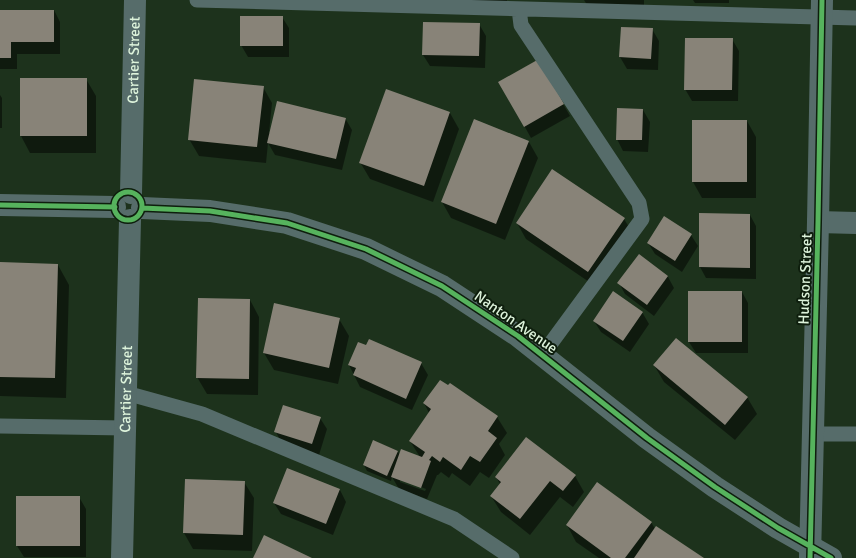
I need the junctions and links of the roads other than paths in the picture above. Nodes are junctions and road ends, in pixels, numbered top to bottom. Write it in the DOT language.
graph roads {
  1 [pos="135,0"];
  2 [pos="197,0"];
  3 [pos="519,9"];
  4 [pos="822,9"];
  5 [pos="856,18"];
  6 [pos="0,205"];
  7 [pos="130,207"];
  8 [pos="818,222"];
  9 [pos="856,223"];
  10 [pos="543,354"];
  11 [pos="126,393"];
  12 [pos="0,426"];
  13 [pos="125,428"];
  14 [pos="813,434"];
  15 [pos="856,434"];
  16 [pos="810,552"];
  17 [pos="122,558"];
  18 [pos="512,558"];
  19 [pos="831,558"];
  1 -- 7 [label="street, Cartier Street"];
  2 -- 3 [label="lane"];
  3 -- 4 [label="lane"];
  3 -- 10 [label="lane"];
  4 -- 5 [label="lane"];
  4 -- 8 [label="street, Hudson Street"];
  6 -- 7 [label="street, Nanton Avenue"];
  7 -- 10 [label="street, Nanton Avenue"];
  7 -- 11 [label="street, Cartier Street"];
  8 -- 9 [label="street"];
  8 -- 14 [label="street, Hudson Street"];
  10 -- 16 [label="street, Nanton Avenue"];
  11 -- 13 [label="street, Cartier Street"];
  11 -- 18 [label="lane"];
  12 -- 13 [label="lane"];
  13 -- 17 [label="street, Cartier Street"];
  14 -- 15 [label="lane"];
  14 -- 16 [label="street, Hudson Street"];
  16 -- 19 [label="street, Nanton Avenue"];
}
